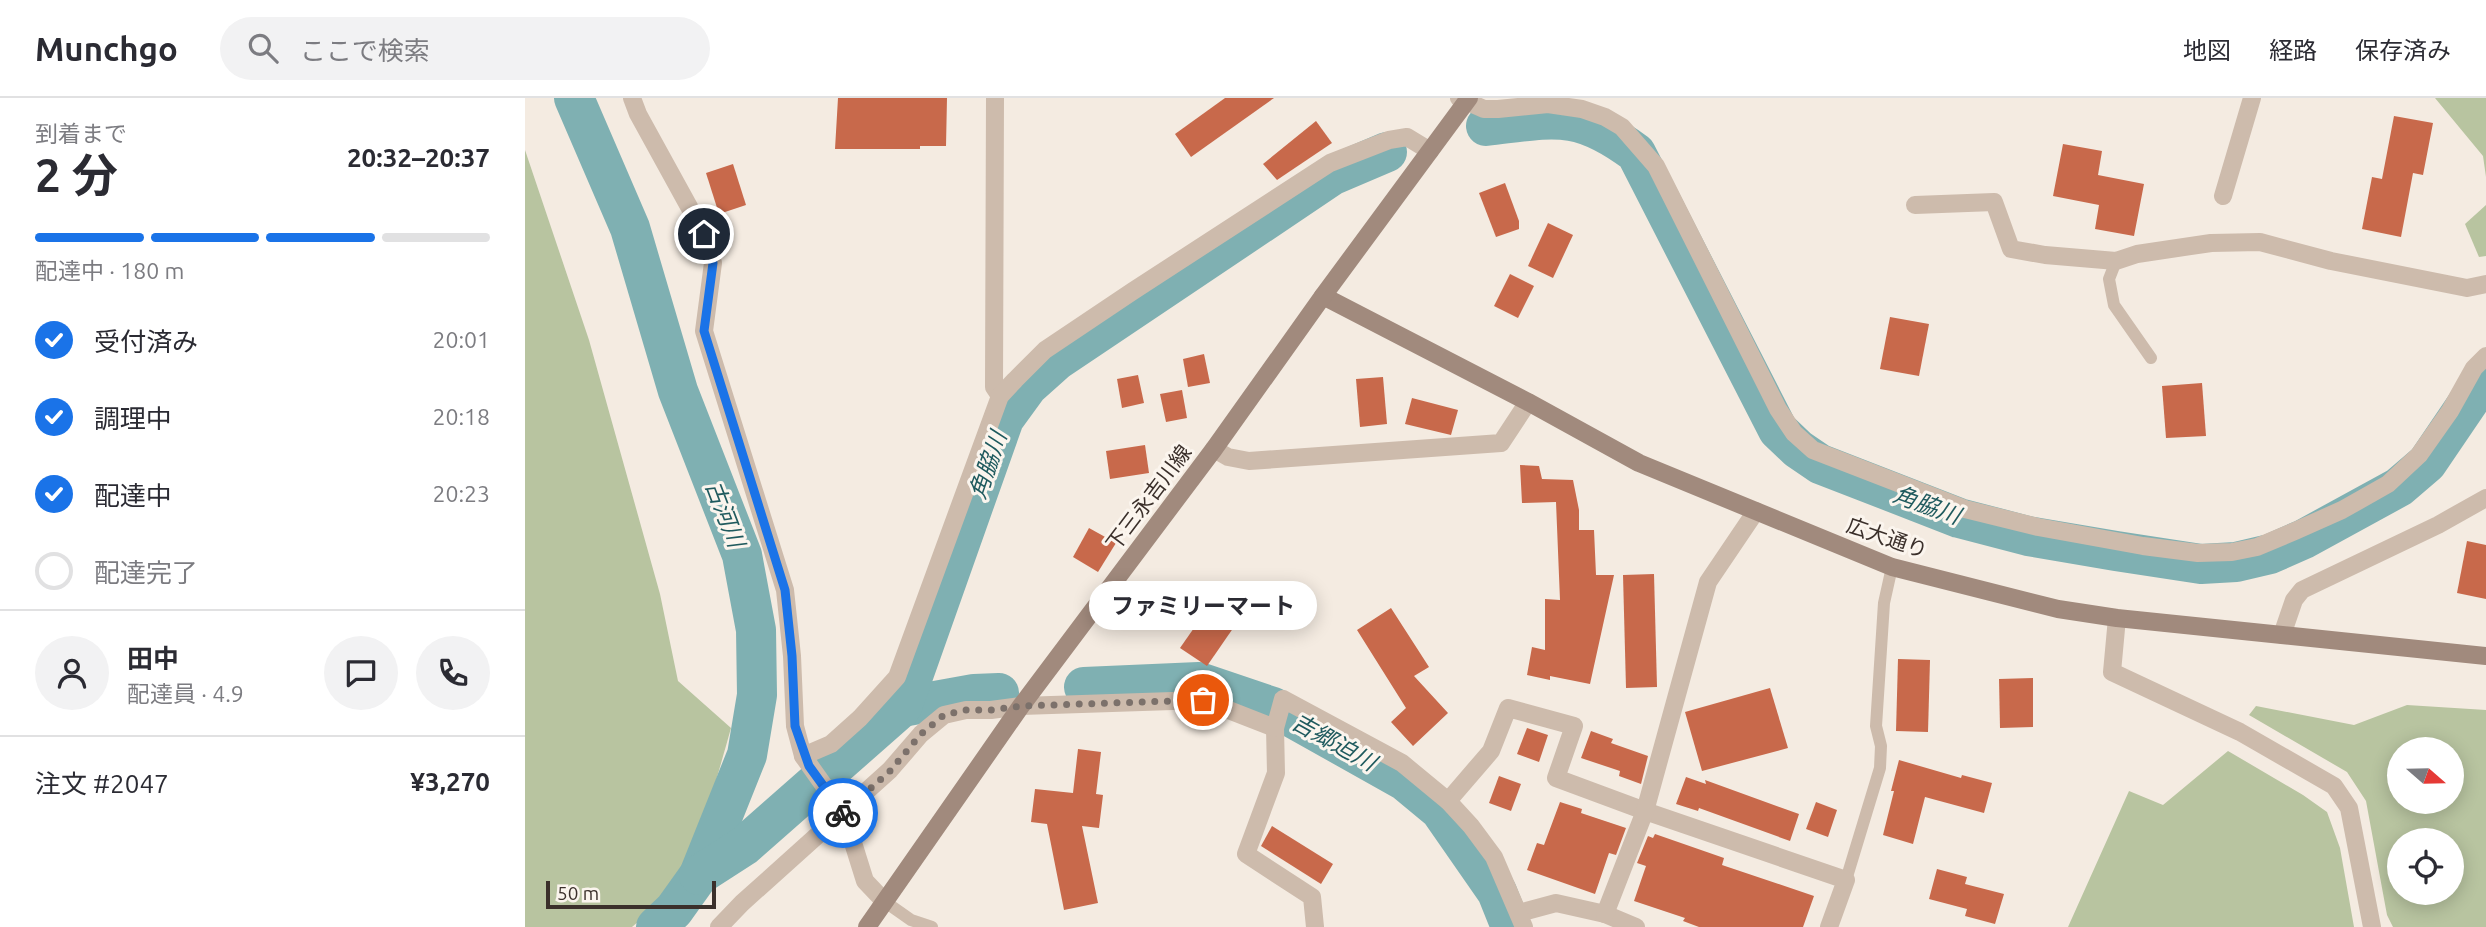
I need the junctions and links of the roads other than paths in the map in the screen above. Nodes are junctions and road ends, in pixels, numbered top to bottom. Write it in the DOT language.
graph roads {
  1 [pos="632,98"];
  2 [pos="995,98"];
  3 [pos="2252,98"];
  4 [pos="1465,99"];
  5 [pos="1430,152"];
  6 [pos="2223,196"];
  7 [pos="1915,205"];
  8 [pos="2116,261"];
  9 [pos="2486,284"];
  10 [pos="1323,296"];
  11 [pos="2486,356"];
  12 [pos="2151,358"];
  13 [pos="1000,396"];
  14 [pos="1528,402"];
  15 [pos="1214,449"];
  16 [pos="2486,498"];
  17 [pos="1756,511"];
  18 [pos="1892,567"];
  19 [pos="2117,618"];
  20 [pos="2282,635"];
  21 [pos="2486,656"];
  22 [pos="1021,706"];
  23 [pos="1277,719"];
  24 [pos="806,761"];
  25 [pos="1448,801"];
  26 [pos="841,810"];
  27 [pos="1645,811"];
  28 [pos="1846,880"];
  29 [pos="884,901"];
  30 [pos="1605,914"];
  31 [pos="1522,920"];
  32 [pos="719,927"];
  33 [pos="867,927"];
  34 [pos="932,927"];
  35 [pos="1315,927"];
  36 [pos="1636,927"];
  37 [pos="1829,927"];
  38 [pos="2372,927"];
  1 -- 24 [label="street"];
  2 -- 13 [label="street"];
  3 -- 6 [label="street"];
  4 -- 5 [label="street, 下三永吉川線"];
  4 -- 11 [label="street"];
  5 -- 10 [label="street, 下三永吉川線"];
  5 -- 13 [label="street"];
  7 -- 8 [label="street"];
  8 -- 9 [label="street"];
  8 -- 12 [label="lane"];
  10 -- 14 [label="street, 広大通り"];
  10 -- 15 [label="street, 下三永吉川線"];
  13 -- 24 [label="street"];
  14 -- 15 [label="street"];
  14 -- 17 [label="street, 広大通り"];
  15 -- 22 [label="street, 下三永吉川線"];
  16 -- 20 [label="street"];
  17 -- 18 [label="street, 広大通り"];
  17 -- 27 [label="street"];
  18 -- 19 [label="street, 広大通り"];
  18 -- 28 [label="lane"];
  19 -- 20 [label="street, 広大通り"];
  19 -- 38 [label="street"];
  20 -- 21 [label="street, 広大通り"];
  22 -- 23 [label="street"];
  22 -- 26 [label="street"];
  22 -- 29 [label="street, 下三永吉川線"];
  23 -- 25 [label="street"];
  23 -- 35 [label="street"];
  24 -- 26 [label="street"];
  25 -- 27 [label="street"];
  25 -- 31 [label="street"];
  26 -- 29 [label="street"];
  26 -- 32 [label="street"];
  27 -- 28 [label="street"];
  27 -- 30 [label="street"];
  28 -- 37 [label="street"];
  29 -- 33 [label="street, 下三永吉川線"];
  29 -- 34 [label="lane"];
  30 -- 31 [label="street"];
  30 -- 36 [label="street"];
}
